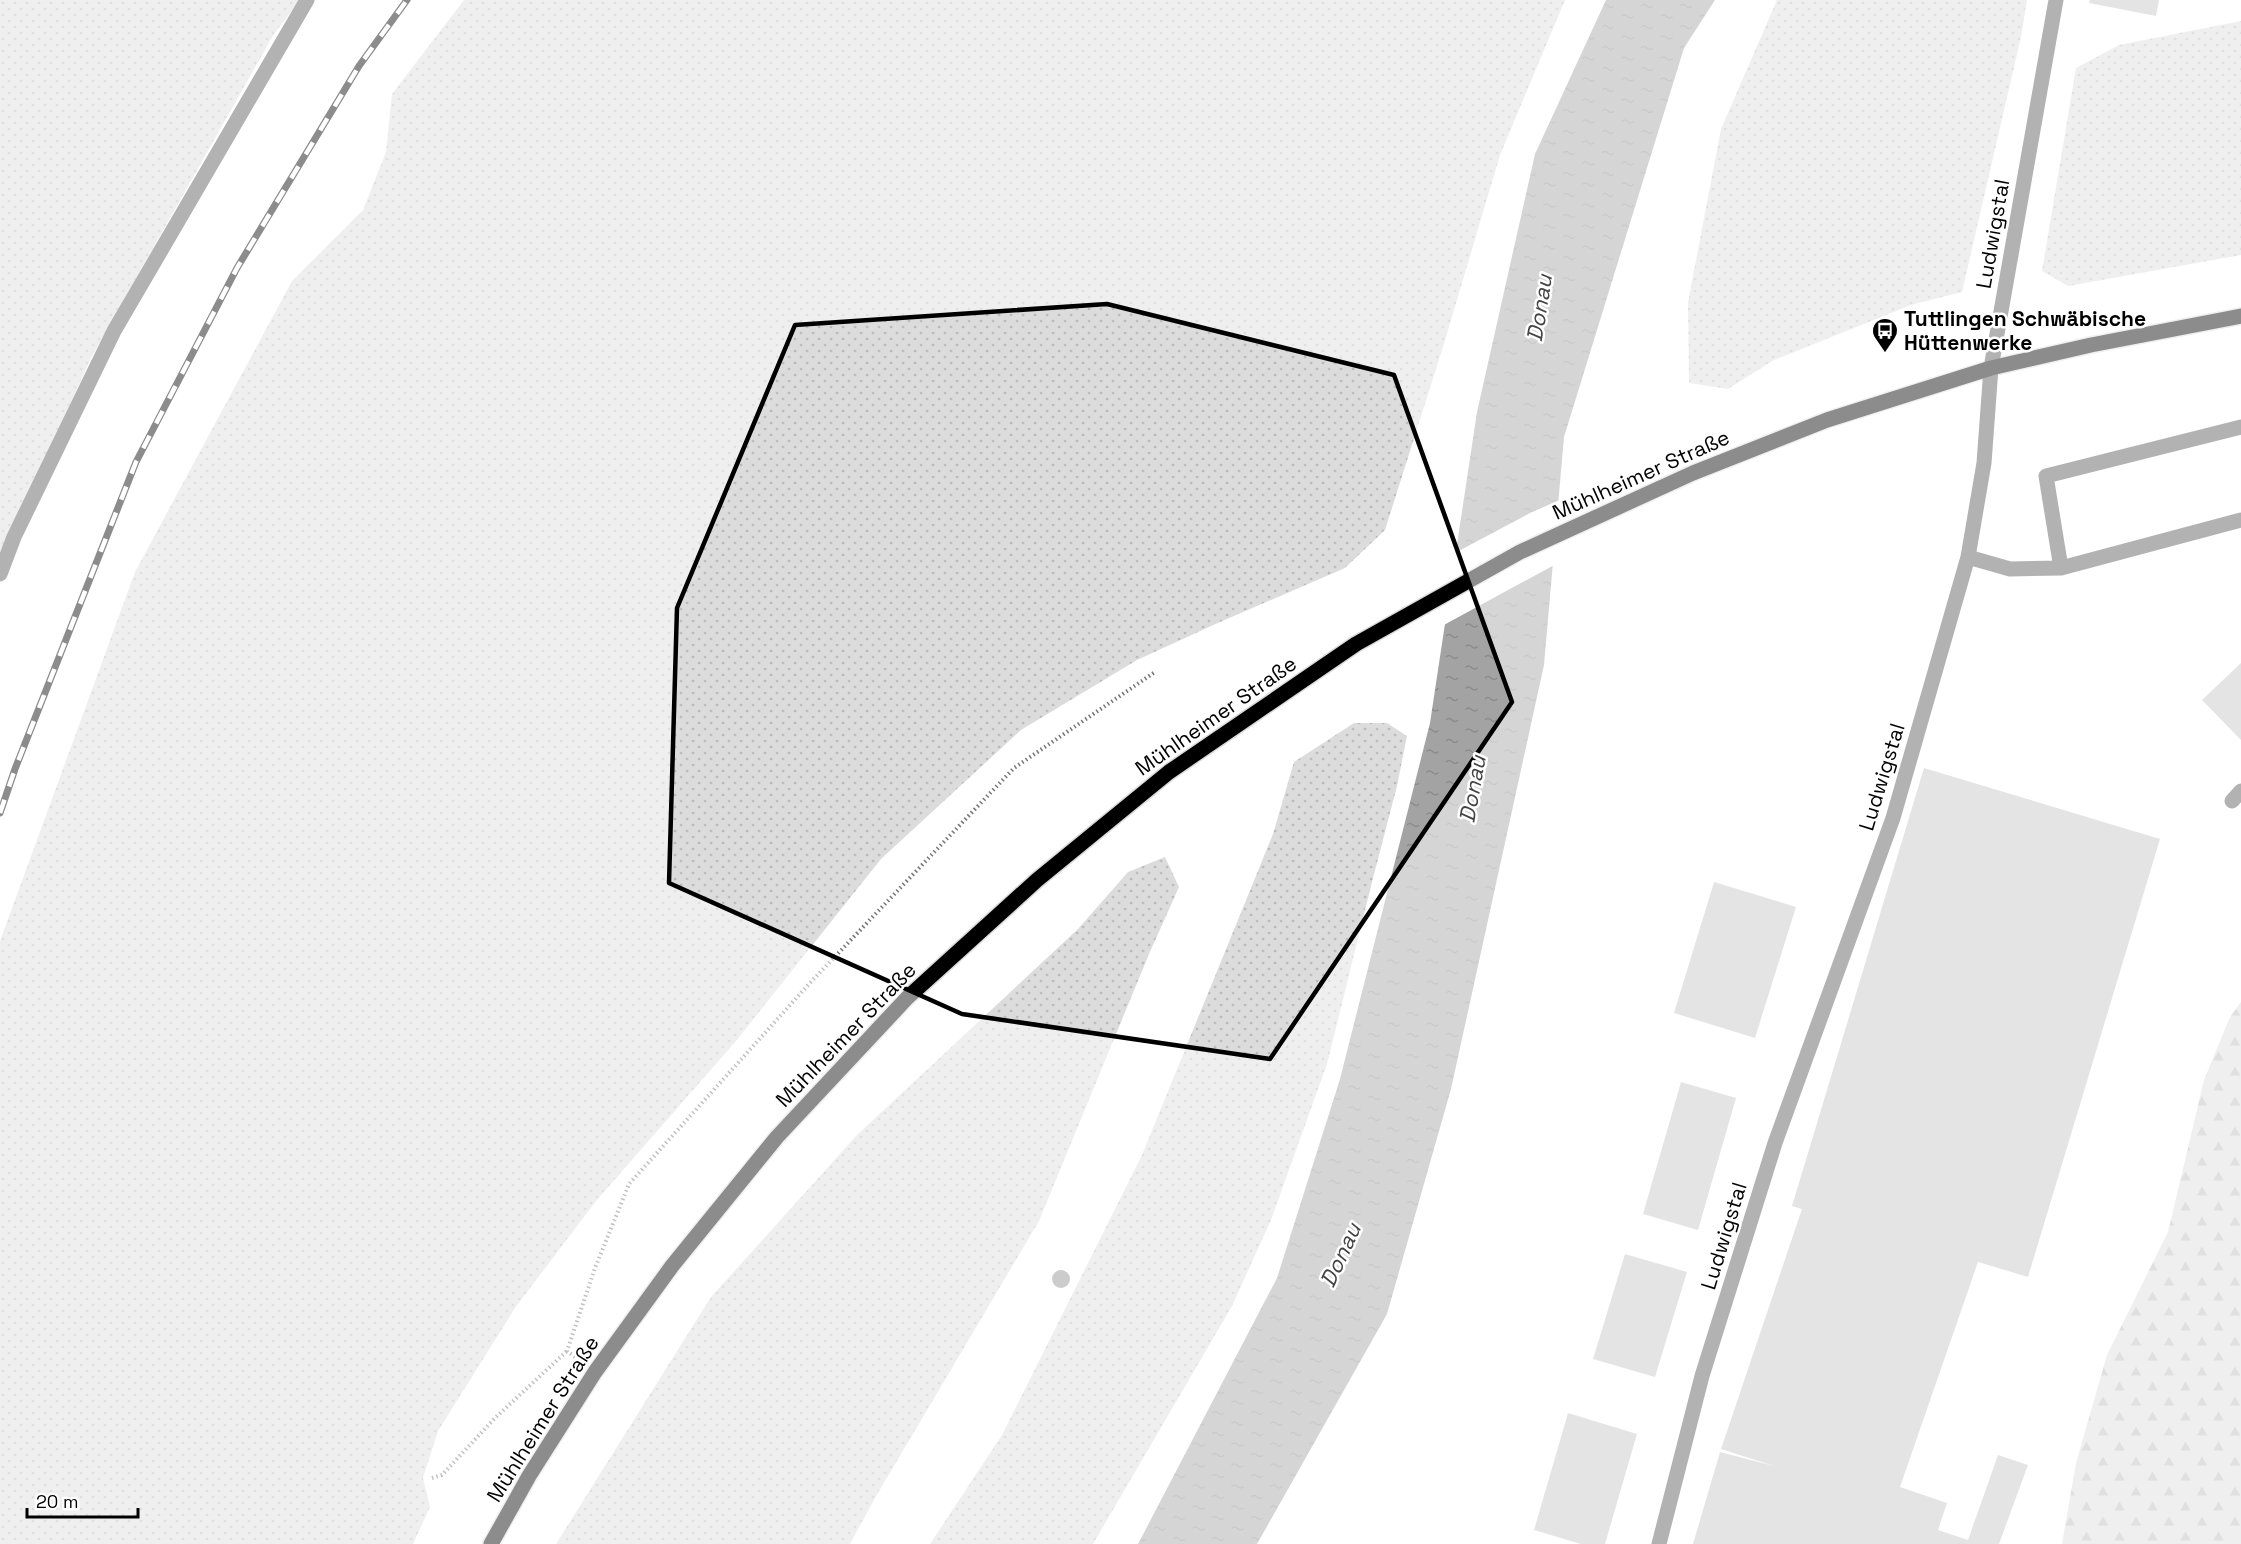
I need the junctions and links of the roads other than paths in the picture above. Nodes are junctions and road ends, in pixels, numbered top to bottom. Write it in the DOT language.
graph roads {
  1 [pos="307,0"];
  2 [pos="2056,0"];
  3 [pos="2241,316"];
  4 [pos="1991,368"];
  5 [pos="2241,427"];
  6 [pos="2241,520"];
  7 [pos="1968,557"];
  8 [pos="2061,568"];
  9 [pos="0,574"];
  10 [pos="491,1544"];
  11 [pos="1659,1544"];
  1 -- 9 [label="street"];
  2 -- 4 [label="street, Ludwigstal"];
  3 -- 4 [label="main road, Mühlheimer Straße"];
  4 -- 7 [label="street, Ludwigstal"];
  4 -- 10 [label="main road, Mühlheimer Straße"];
  5 -- 8 [label="street"];
  6 -- 8 [label="street"];
  7 -- 8 [label="street"];
  7 -- 11 [label="street, Ludwigstal"];
}
